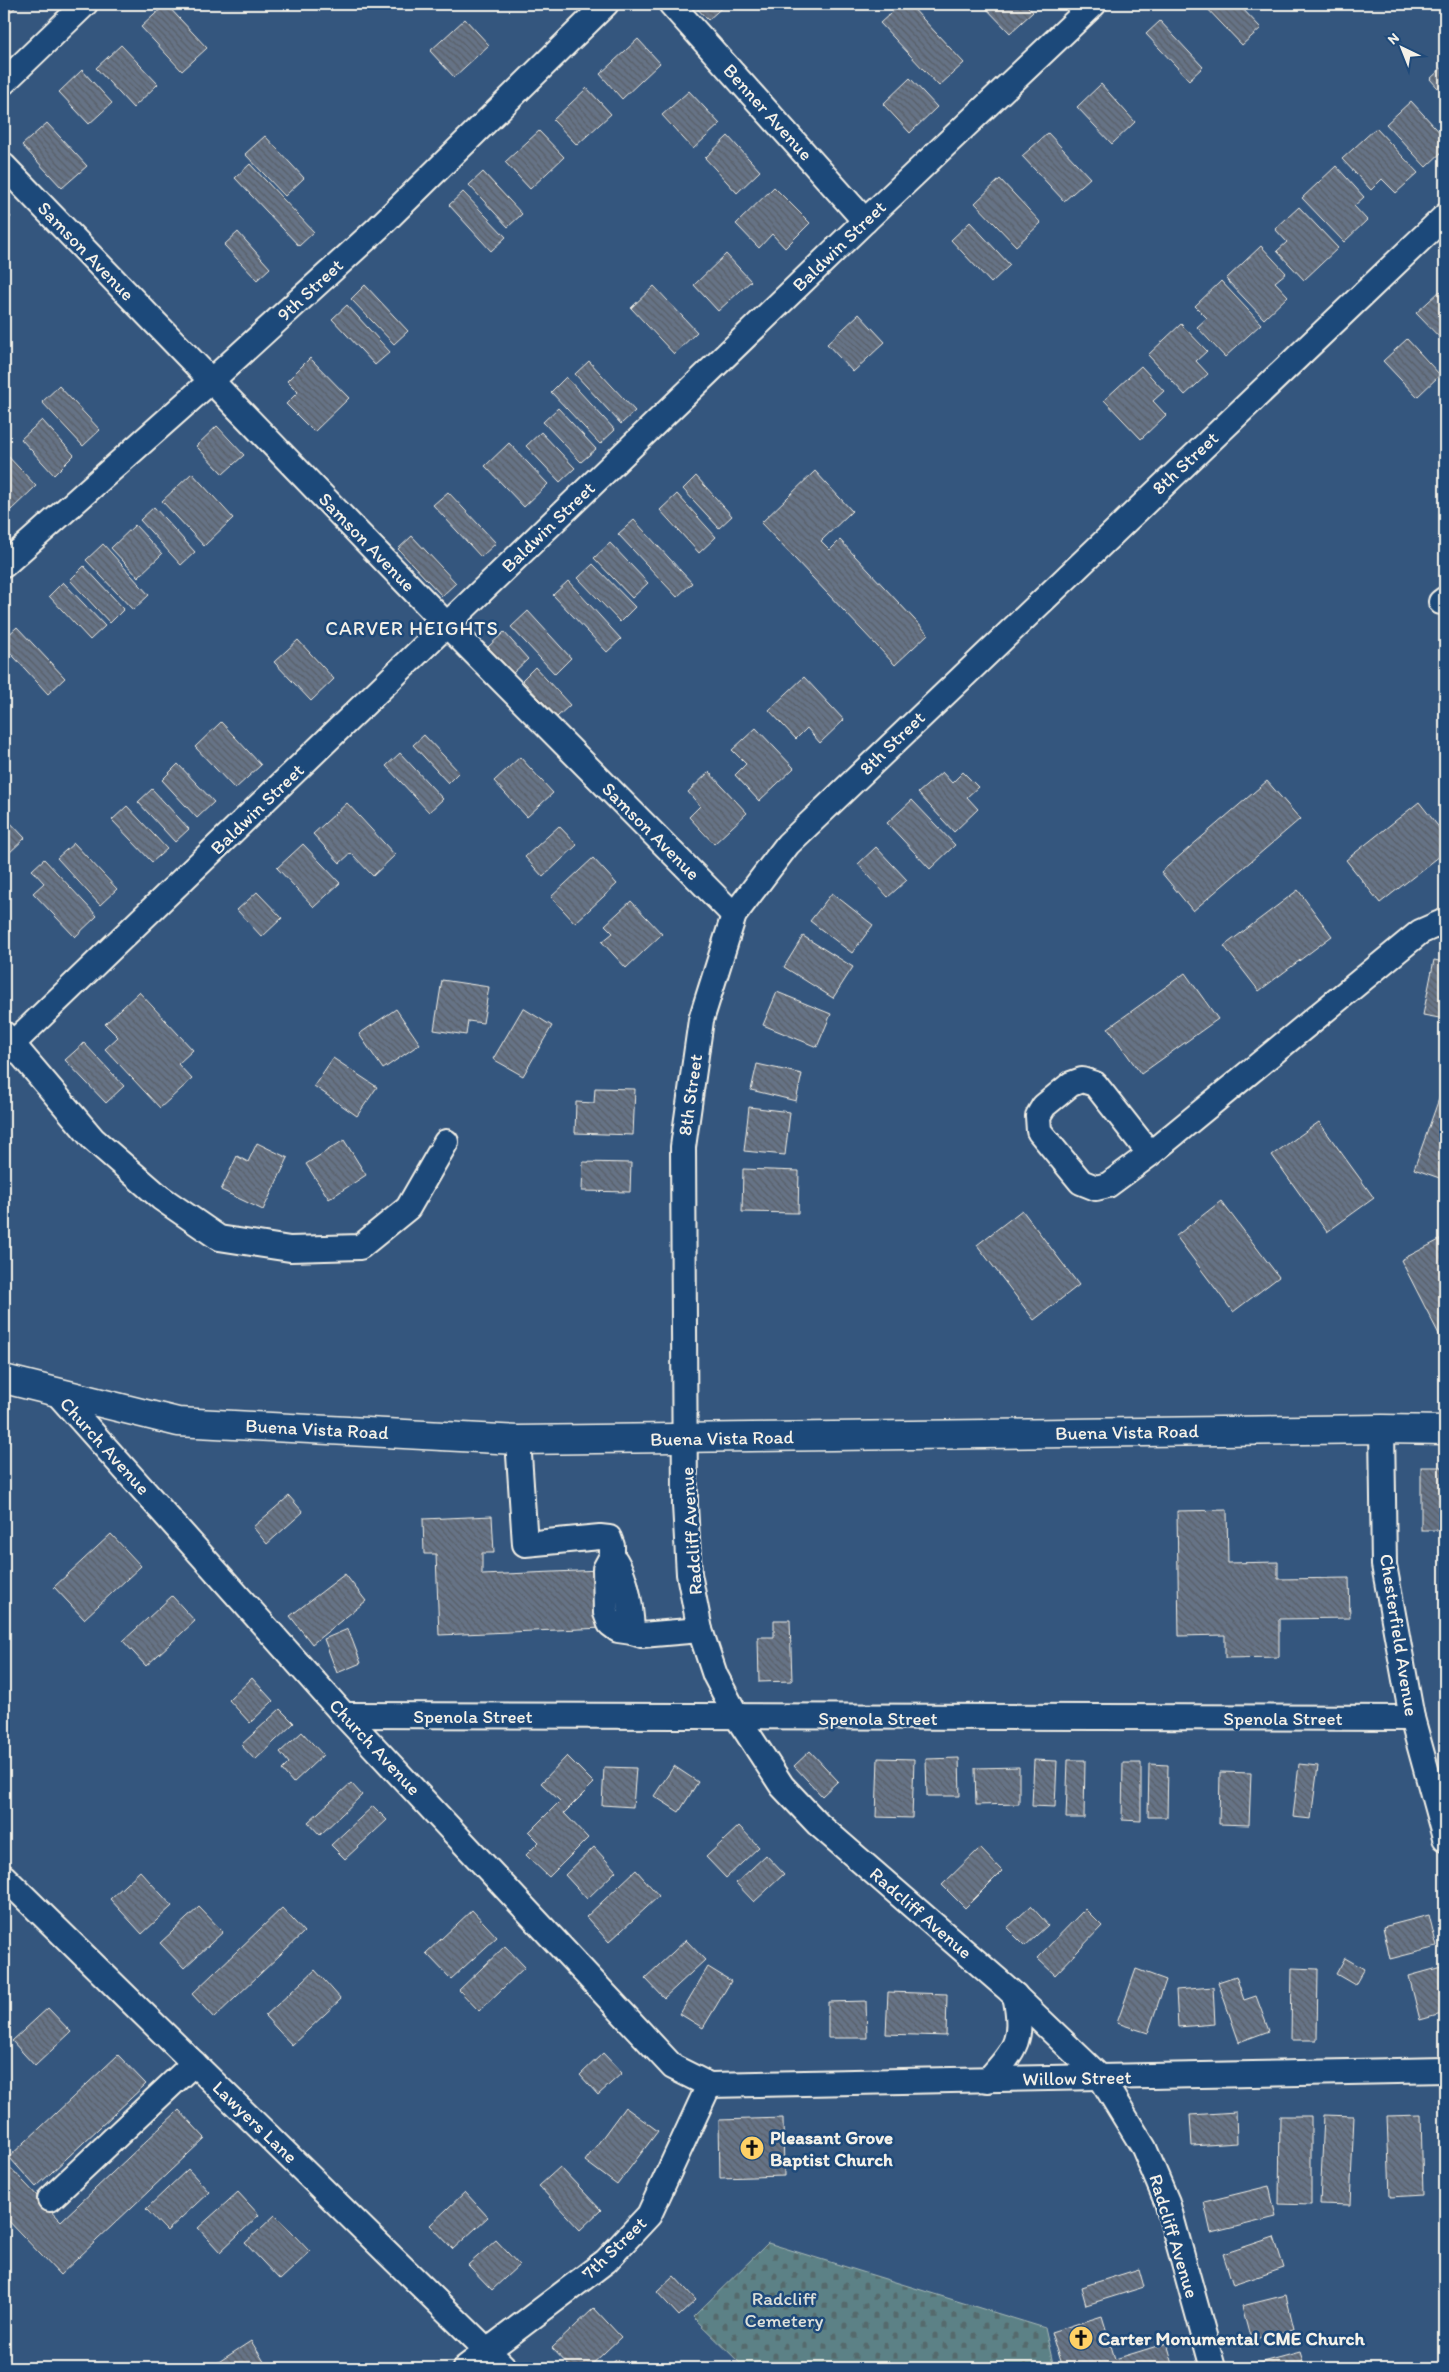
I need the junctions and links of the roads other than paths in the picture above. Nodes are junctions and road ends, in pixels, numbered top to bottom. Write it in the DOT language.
graph roads {
  1 [pos="85,4"];
  2 [pos="606,4"];
  3 [pos="671,4"];
  4 [pos="1094,4"];
  5 [pos="4,82"];
  6 [pos="4,166"];
  7 [pos="1445,216"];
  8 [pos="865,221"];
  9 [pos="211,381"];
  10 [pos="4,565"];
  11 [pos="447,625"];
  12 [pos="734,915"];
  13 [pos="1445,921"];
  14 [pos="7,1043"];
  15 [pos="446,1142"];
  16 [pos="1150,1154"];
  17 [pos="4,1379"];
  18 [pos="56,1392"];
  19 [pos="1382,1429"];
  20 [pos="1445,1430"];
  21 [pos="686,1439"];
  22 [pos="518,1440"];
  23 [pos="700,1630"];
  24 [pos="344,1715"];
  25 [pos="737,1717"];
  26 [pos="1412,1718"];
  27 [pos="1445,1838"];
  28 [pos="4,1877"];
  29 [pos="1014,1994"];
  30 [pos="194,2063"];
  31 [pos="1445,2070"];
  32 [pos="1101,2078"];
  33 [pos="988,2080"];
  34 [pos="709,2085"];
  35 [pos="50,2199"];
  36 [pos="488,2350"];
  37 [pos="465,2368"];
  38 [pos="505,2368"];
  39 [pos="1213,2368"];
  1 -- 5 [label="street"];
  2 -- 9 [label="street, 9th Street"];
  3 -- 8 [label="street, Benner Avenue"];
  4 -- 8 [label="street, Baldwin Street"];
  6 -- 9 [label="street, Samson Avenue"];
  7 -- 12 [label="street, 8th Street"];
  8 -- 11 [label="street, Baldwin Street"];
  9 -- 10 [label="street, 9th Street"];
  9 -- 11 [label="street, Samson Avenue"];
  11 -- 12 [label="street, Samson Avenue"];
  11 -- 14 [label="street, Baldwin Street"];
  12 -- 21 [label="street, 8th Street"];
  13 -- 16 [label="street"];
  14 -- 15 [label="street"];
  16 -- 16 [label="street"];
  17 -- 18 [label="main road, Buena Vista Road"];
  18 -- 22 [label="main road, Buena Vista Road"];
  18 -- 24 [label="street, Church Avenue"];
  19 -- 20 [label="main road, Buena Vista Road"];
  19 -- 21 [label="main road, Buena Vista Road"];
  19 -- 26 [label="street, Chesterfield Avenue"];
  21 -- 22 [label="main road, Buena Vista Road"];
  21 -- 23 [label="street, Radcliff Avenue"];
  22 -- 23 [label="street"];
  23 -- 25 [label="street, Radcliff Avenue"];
  24 -- 25 [label="street, Spenola Street"];
  24 -- 34 [label="street, Church Avenue"];
  25 -- 26 [label="street, Spenola Street"];
  25 -- 29 [label="street, Radcliff Avenue"];
  26 -- 27 [label="street, Chesterfield Avenue"];
  28 -- 30 [label="street, Lawyers Lane"];
  29 -- 32 [label="street, Radcliff Avenue"];
  29 -- 33 [label="street"];
  30 -- 35 [label="street"];
  30 -- 36 [label="street, Lawyers Lane"];
  31 -- 32 [label="street, Willow Street"];
  32 -- 33 [label="street, Willow Street"];
  32 -- 39 [label="street, Radcliff Avenue"];
  33 -- 34 [label="street, Willow Street"];
  34 -- 36 [label="street, 7th Street"];
  36 -- 37 [label="street, 7th Street"];
  36 -- 38 [label="street, Lawyers Lane"];
}
